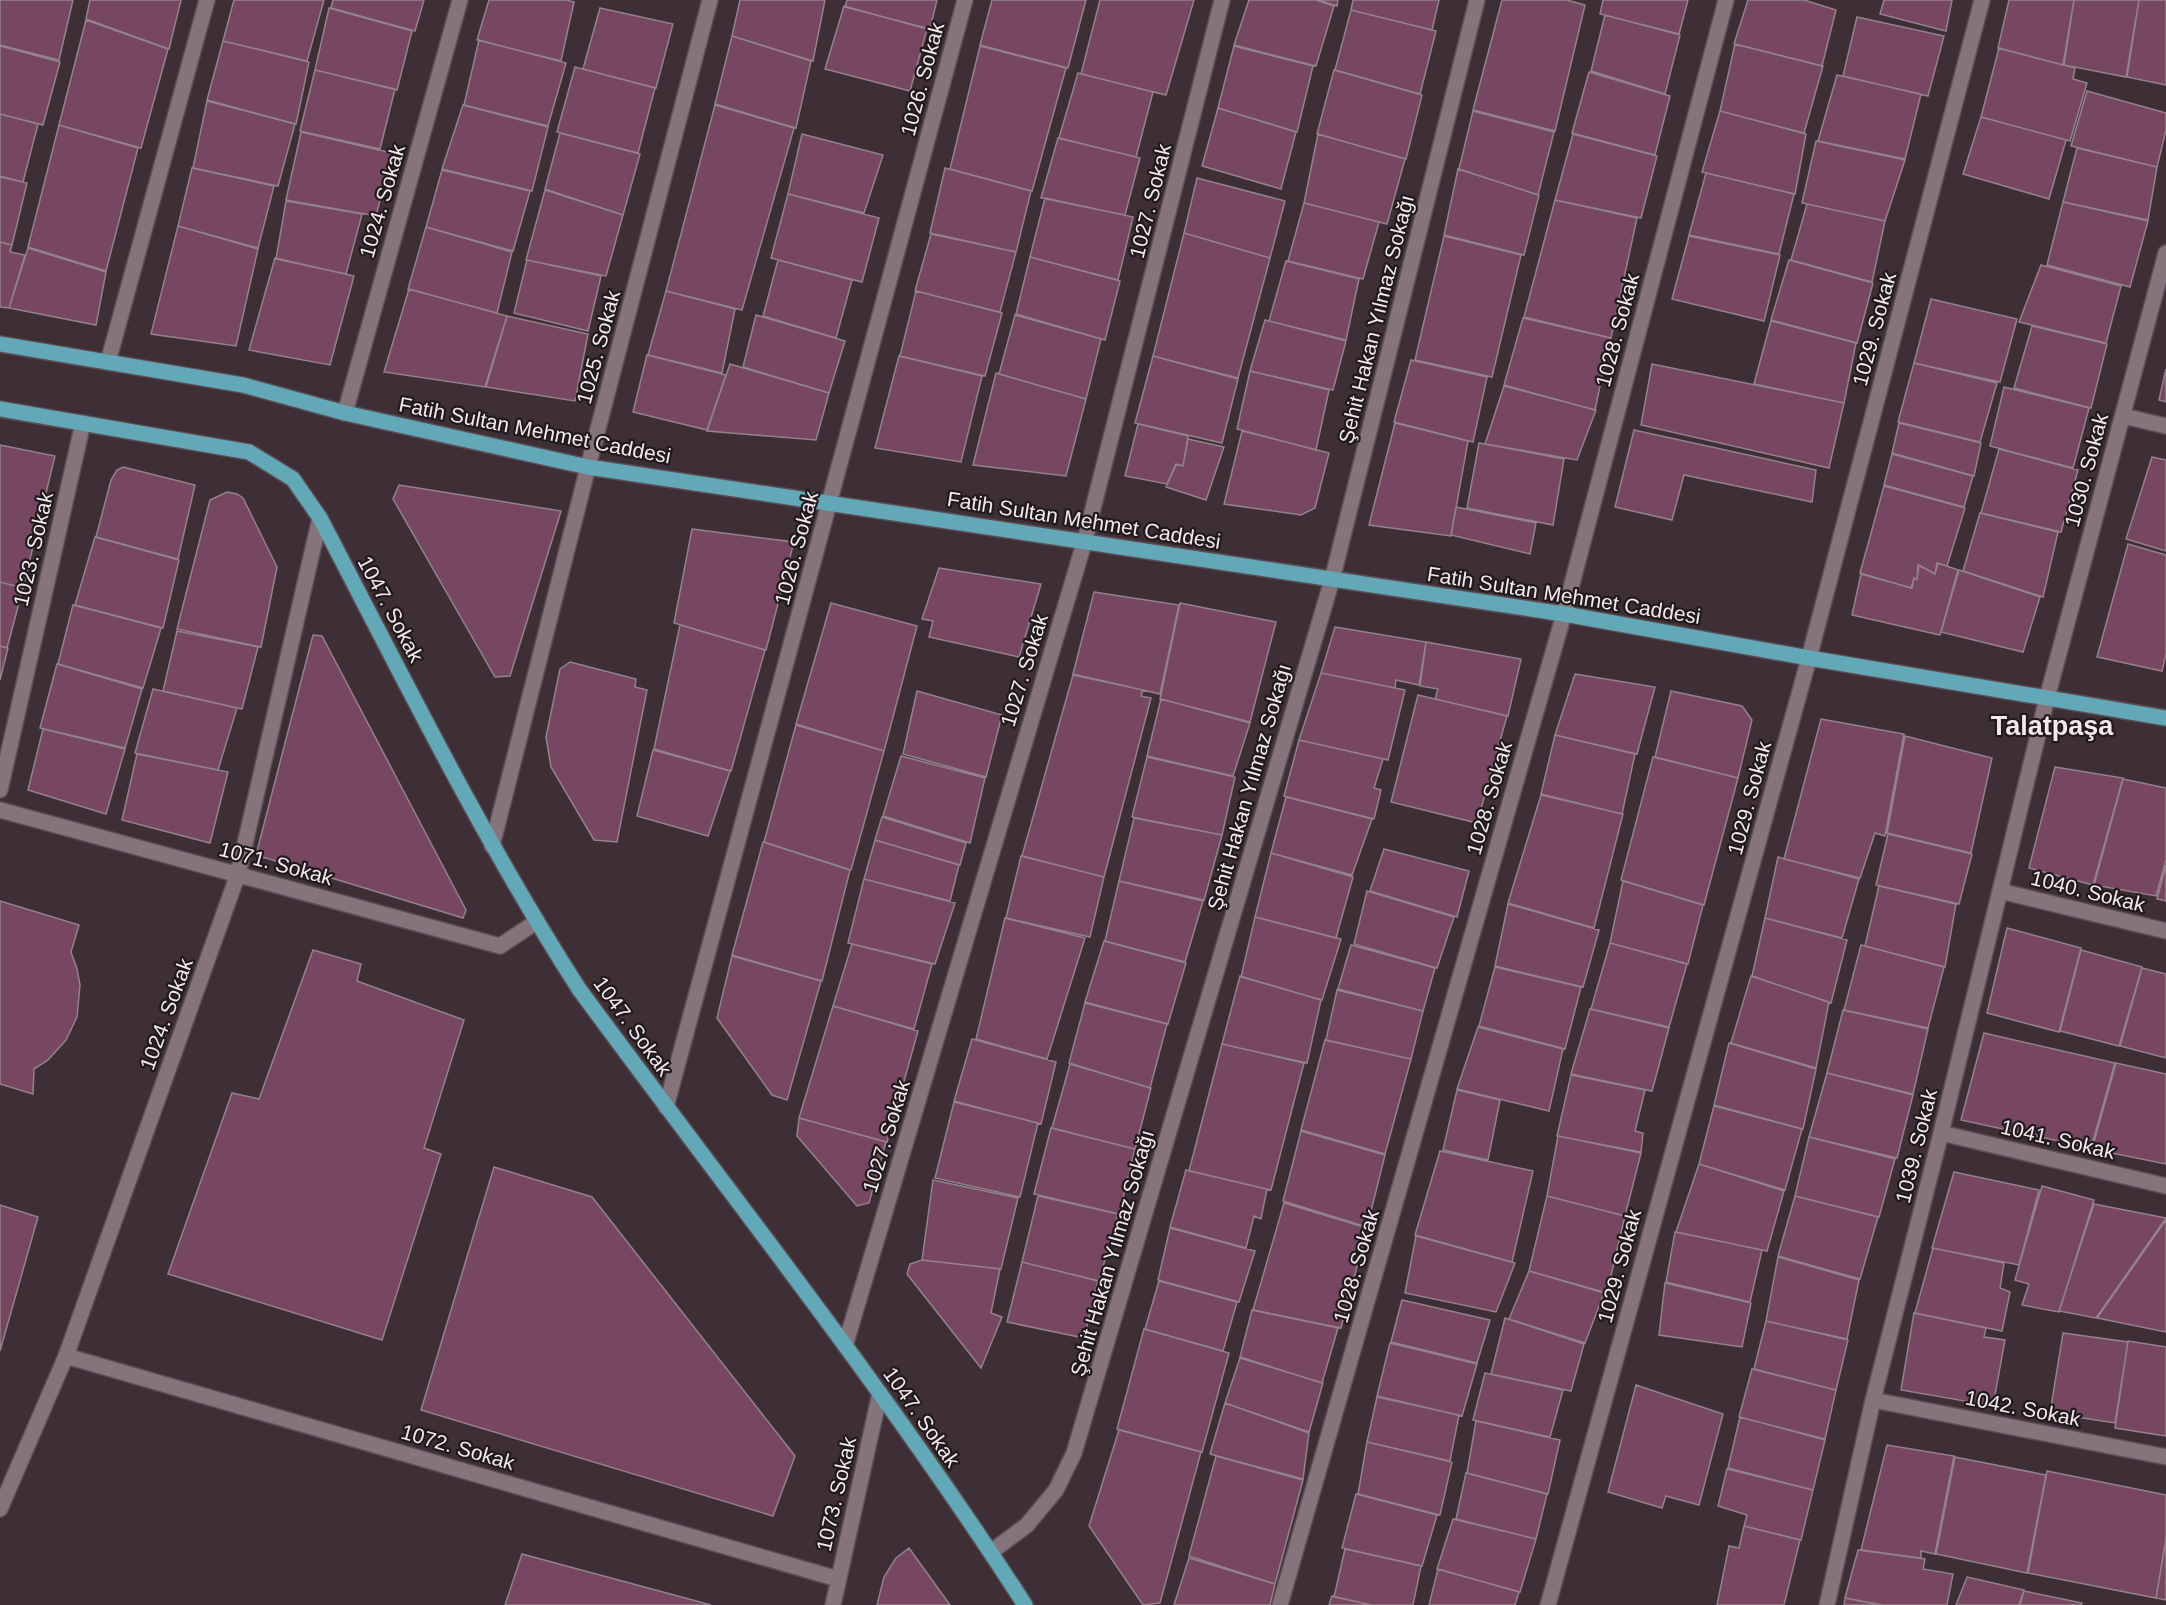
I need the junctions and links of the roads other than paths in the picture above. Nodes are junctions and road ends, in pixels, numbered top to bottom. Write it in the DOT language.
graph roads {
  1 [pos="207,0"];
  2 [pos="460,0"];
  3 [pos="710,0"];
  4 [pos="965,0"];
  5 [pos="1222,0"];
  6 [pos="1478,0"];
  7 [pos="1726,0"];
  8 [pos="1982,0"];
  9 [pos="2166,253"];
  10 [pos="0,344"];
  11 [pos="108,362"];
  12 [pos="0,409"];
  13 [pos="345,413"];
  14 [pos="2122,416"];
  15 [pos="83,423"];
  16 [pos="2166,426"];
  17 [pos="588,466"];
  18 [pos="830,502"];
  19 [pos="320,518"];
  20 [pos="1085,540"];
  21 [pos="1332,580"];
  22 [pos="1564,614"];
  23 [pos="1809,658"];
  24 [pos="2047,698"];
  25 [pos="2166,718"];
  26 [pos="0,790"];
  27 [pos="0,810"];
  28 [pos="492,846"];
  29 [pos="238,874"];
  30 [pos="2000,891"];
  31 [pos="536,922"];
  32 [pos="2166,931"];
  33 [pos="666,1107"];
  34 [pos="1941,1133"];
  35 [pos="2166,1186"];
  36 [pos="845,1346"];
  37 [pos="66,1356"];
  38 [pos="880,1393"];
  39 [pos="1873,1400"];
  40 [pos="2166,1457"];
  41 [pos="0,1509"];
  42 [pos="991,1552"];
  43 [pos="838,1579"];
  44 [pos="833,1605"];
  45 [pos="1025,1605"];
  46 [pos="1280,1605"];
  47 [pos="1548,1605"];
  48 [pos="1827,1605"];
  1 -- 11 [label="street"];
  2 -- 13 [label="street, 1024. Sokak"];
  3 -- 17 [label="street, 1025. Sokak"];
  4 -- 18 [label="street, 1026. Sokak"];
  5 -- 20 [label="street, 1027. Sokak"];
  6 -- 21 [label="street, Şehit Hakan Yılmaz Sokağı"];
  7 -- 22 [label="street, 1028. Sokak"];
  8 -- 23 [label="street, 1029. Sokak"];
  9 -- 14 [label="street, 1030. Sokak"];
  10 -- 11 [label="main road, Fatih Sultan Mehmet Caddesi"];
  11 -- 13 [label="main road, Fatih Sultan Mehmet Caddesi"];
  12 -- 15 [label="main road"];
  13 -- 17 [label="main road, Fatih Sultan Mehmet Caddesi"];
  14 -- 16 [label="street"];
  14 -- 24 [label="street, 1030. Sokak"];
  15 -- 19 [label="main road, 1047. Sokak"];
  15 -- 26 [label="street, 1023. Sokak"];
  17 -- 18 [label="main road, Fatih Sultan Mehmet Caddesi"];
  17 -- 28 [label="street, 1025. Sokak"];
  18 -- 20 [label="main road, Fatih Sultan Mehmet Caddesi"];
  18 -- 33 [label="street, 1026. Sokak"];
  19 -- 28 [label="main road, 1047. Sokak"];
  19 -- 29 [label="street, 1024. Sokak"];
  20 -- 21 [label="main road, Fatih Sultan Mehmet Caddesi"];
  20 -- 36 [label="street, 1027. Sokak"];
  21 -- 22 [label="main road, Fatih Sultan Mehmet Caddesi"];
  21 -- 42 [label="street, Şehit Hakan Yılmaz Sokağı"];
  22 -- 23 [label="main road, Fatih Sultan Mehmet Caddesi"];
  22 -- 46 [label="street, 1028. Sokak"];
  23 -- 24 [label="main road, Fatih Sultan Mehmet Caddesi"];
  23 -- 47 [label="street, 1029. Sokak"];
  24 -- 25 [label="main road, Fatih Sultan Mehmet Caddesi"];
  24 -- 30 [label="street, 1039. Sokak"];
  27 -- 29 [label="street, 1071. Sokak"];
  28 -- 31 [label="main road, 1047. Sokak"];
  29 -- 31 [label="street, 1071. Sokak"];
  29 -- 37 [label="street, 1024. Sokak"];
  30 -- 32 [label="street, 1040. Sokak"];
  30 -- 34 [label="street, 1039. Sokak"];
  31 -- 33 [label="main road, 1047. Sokak"];
  33 -- 36 [label="main road, 1047. Sokak"];
  34 -- 35 [label="street, 1041. Sokak"];
  34 -- 39 [label="street, 1039. Sokak"];
  36 -- 38 [label="main road, 1047. Sokak"];
  37 -- 41 [label="street, 1024. Sokak"];
  37 -- 43 [label="street, 1072. Sokak"];
  38 -- 42 [label="main road, 1047. Sokak"];
  38 -- 43 [label="street, 1073. Sokak"];
  39 -- 40 [label="street, 1042. Sokak"];
  39 -- 48 [label="street, 1039. Sokak"];
  42 -- 45 [label="main road, 1047. Sokak"];
  43 -- 44 [label="street, 1073. Sokak"];
}
